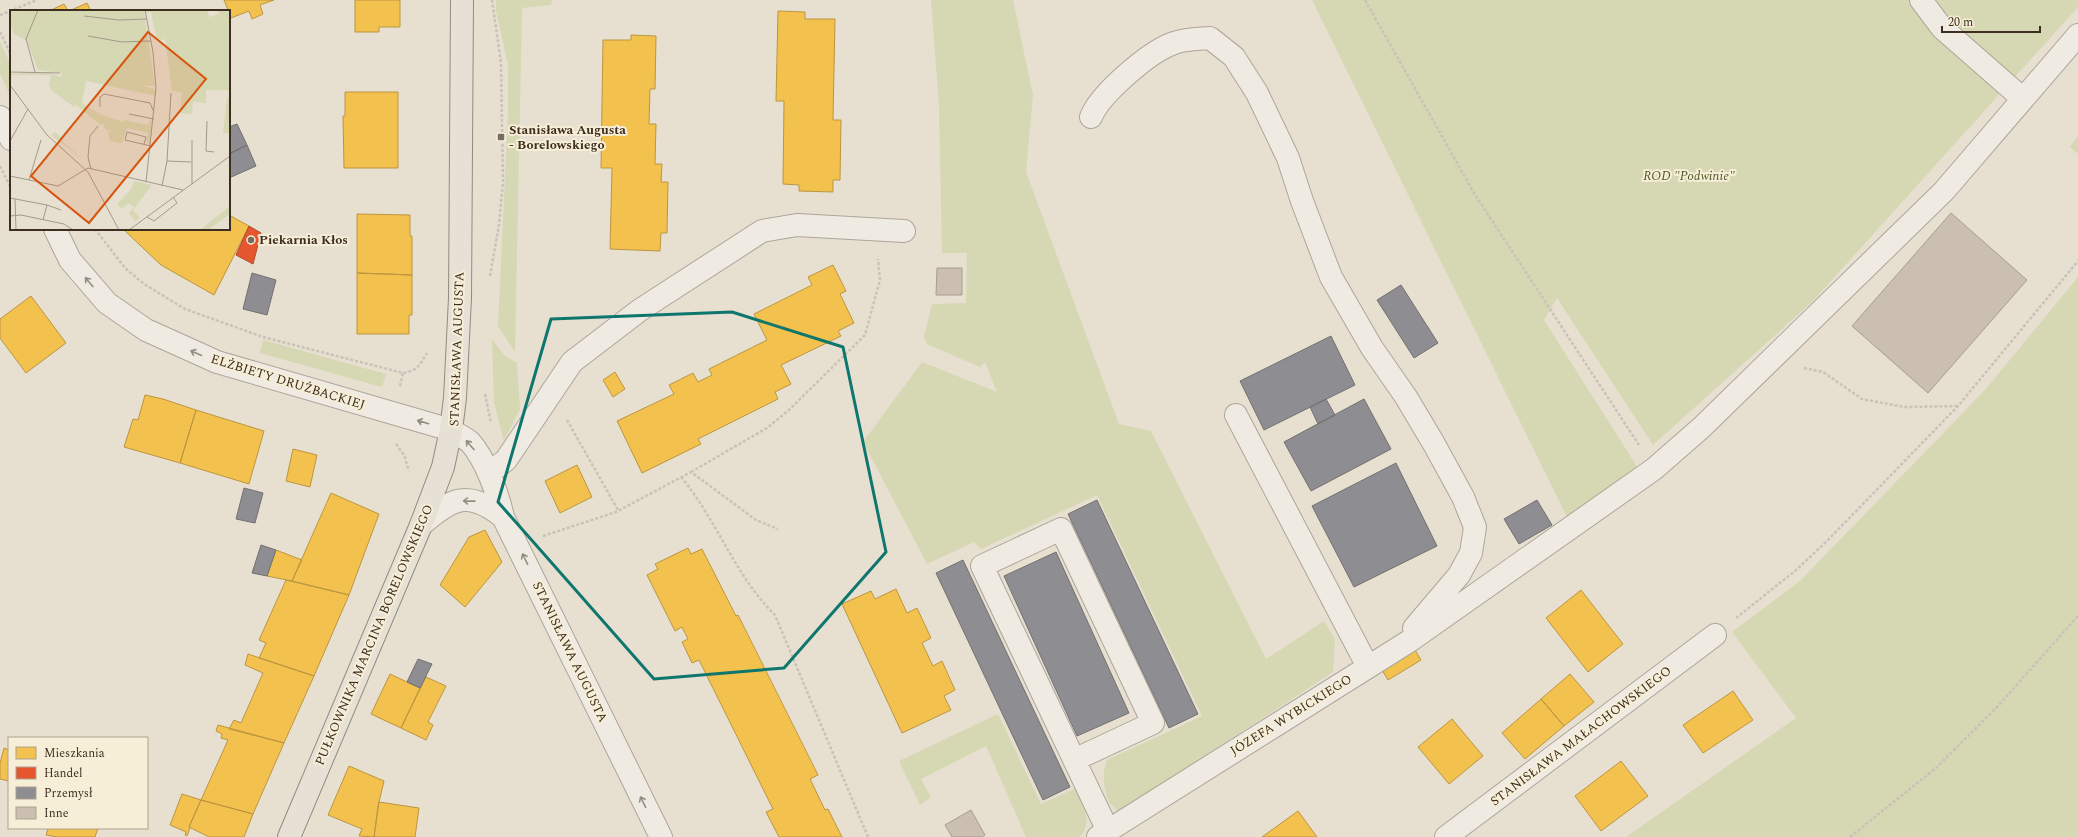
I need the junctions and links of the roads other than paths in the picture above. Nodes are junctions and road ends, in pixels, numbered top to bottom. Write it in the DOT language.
graph roads {
  1 [pos="462,0"];
  2 [pos="1920,0"];
  3 [pos="2078,35"];
  4 [pos="2023,99"];
  5 [pos="0,117"];
  6 [pos="1090,117"];
  7 [pos="10,137"];
  8 [pos="55,230"];
  9 [pos="904,231"];
  10 [pos="1236,415"];
  11 [pos="451,430"];
  12 [pos="489,473"];
  13 [pos="503,517"];
  14 [pos="421,525"];
  15 [pos="1715,635"];
  16 [pos="1398,648"];
  17 [pos="1368,667"];
  18 [pos="1074,760"];
  19 [pos="1103,834"];
  20 [pos="289,837"];
  21 [pos="661,837"];
  22 [pos="1446,837"];
  1 -- 11 [label="main road, STANISŁAWA AUGUSTA"];
  2 -- 4 [label="street"];
  3 -- 4 [label="street, JÓZEFA WYBICKIEGO"];
  4 -- 16 [label="street, JÓZEFA WYBICKIEGO"];
  5 -- 7 [label="street"];
  6 -- 16 [label="street"];
  11 -- 8 [label="street, ELŻBIETY DRUŻBACKIEJ, one-way"];
  9 -- 12 [label="street"];
  10 -- 17 [label="street"];
  12 -- 11 [label="street, STANISŁAWA AUGUSTA, one-way"];
  11 -- 14 [label="main road, PUŁKOWNIKA MARCINA BORELOWSKIEGO"];
  12 -- 13 [label="street, STANISŁAWA AUGUSTA"];
  13 -- 14 [label="street, one-way"];
  21 -- 13 [label="street, STANISŁAWA AUGUSTA, one-way"];
  14 -- 20 [label="main road, PUŁKOWNIKA MARCINA BORELOWSKIEGO"];
  15 -- 22 [label="street, STANISŁAWA MAŁACHOWSKIEGO"];
  16 -- 17 [label="street, JÓZEFA WYBICKIEGO"];
  17 -- 19 [label="street, JÓZEFA WYBICKIEGO"];
  18 -- 18 [label="street"];
  18 -- 19 [label="street"];
}
